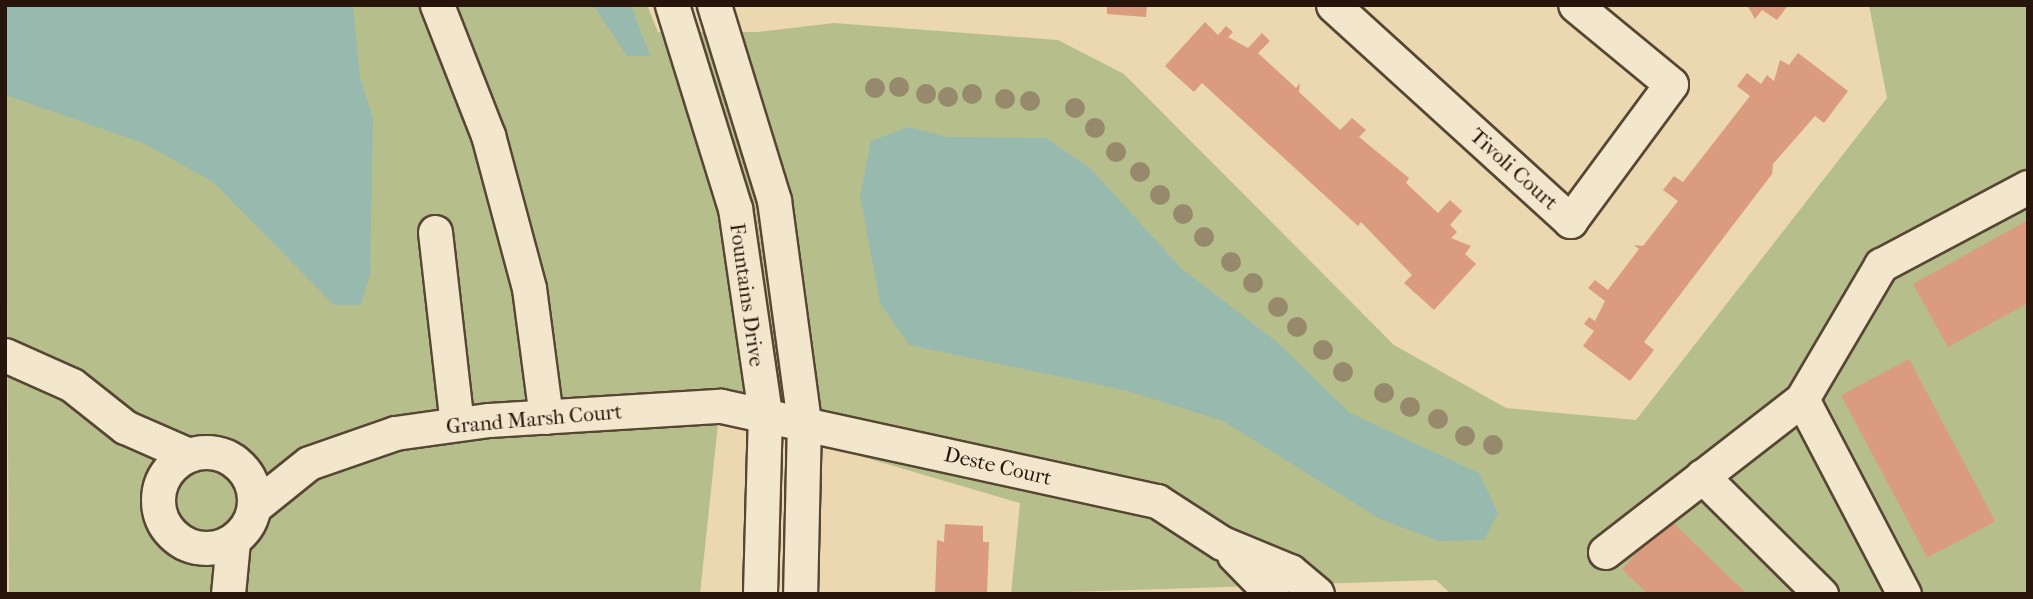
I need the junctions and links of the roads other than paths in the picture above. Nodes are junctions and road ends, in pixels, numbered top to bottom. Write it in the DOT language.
graph roads {
  1 [pos="437,5"];
  2 [pos="672,5"];
  3 [pos="714,5"];
  4 [pos="1334,5"];
  5 [pos="1575,5"];
  6 [pos="2028,187"];
  7 [pos="435,232"];
  8 [pos="5,355"];
  9 [pos="1802,399"];
  10 [pos="765,413"];
  11 [pos="546,417"];
  12 [pos="804,421"];
  13 [pos="457,424"];
  14 [pos="125,427"];
  15 [pos="189,455"];
  16 [pos="231,460"];
  17 [pos="309,463"];
  18 [pos="1702,477"];
  19 [pos="159,492"];
  20 [pos="254,507"];
  21 [pos="233,541"];
  22 [pos="1222,543"];
  23 [pos="199,548"];
  24 [pos="1605,552"];
  25 [pos="220,594"];
  26 [pos="228,594"];
  27 [pos="760,594"];
  28 [pos="800,594"];
  29 [pos="1272,594"];
  30 [pos="1317,594"];
  31 [pos="1821,594"];
  32 [pos="1904,594"];
  1 -- 11 [label="street"];
  2 -- 10 [label="street, Fountains Drive"];
  3 -- 12 [label="street, Fountains Drive"];
  4 -- 5 [label="street, Tivoli Court"];
  6 -- 9 [label="street"];
  7 -- 13 [label="street"];
  8 -- 14 [label="street"];
  9 -- 18 [label="street"];
  9 -- 32 [label="street"];
  10 -- 11 [label="street, Grand Marsh Court"];
  10 -- 12 [label="street, Deste Court"];
  10 -- 27 [label="street, Fountains Drive"];
  11 -- 13 [label="street, Grand Marsh Court"];
  12 -- 22 [label="street, Deste Court"];
  12 -- 28 [label="street, Fountains Drive"];
  13 -- 17 [label="street, Grand Marsh Court"];
  14 -- 15 [label="street"];
  14 -- 19 [label="street"];
  15 -- 16 [label="street"];
  15 -- 19 [label="street"];
  16 -- 17 [label="street, Grand Marsh Court"];
  16 -- 20 [label="street"];
  17 -- 20 [label="street, Grand Marsh Court"];
  18 -- 24 [label="street"];
  18 -- 31 [label="street"];
  19 -- 23 [label="street"];
  20 -- 21 [label="street"];
  21 -- 23 [label="street"];
  21 -- 26 [label="street"];
  22 -- 29 [label="street, Deste Court"];
  22 -- 30 [label="street, Deste Court"];
  23 -- 25 [label="street"];
}
